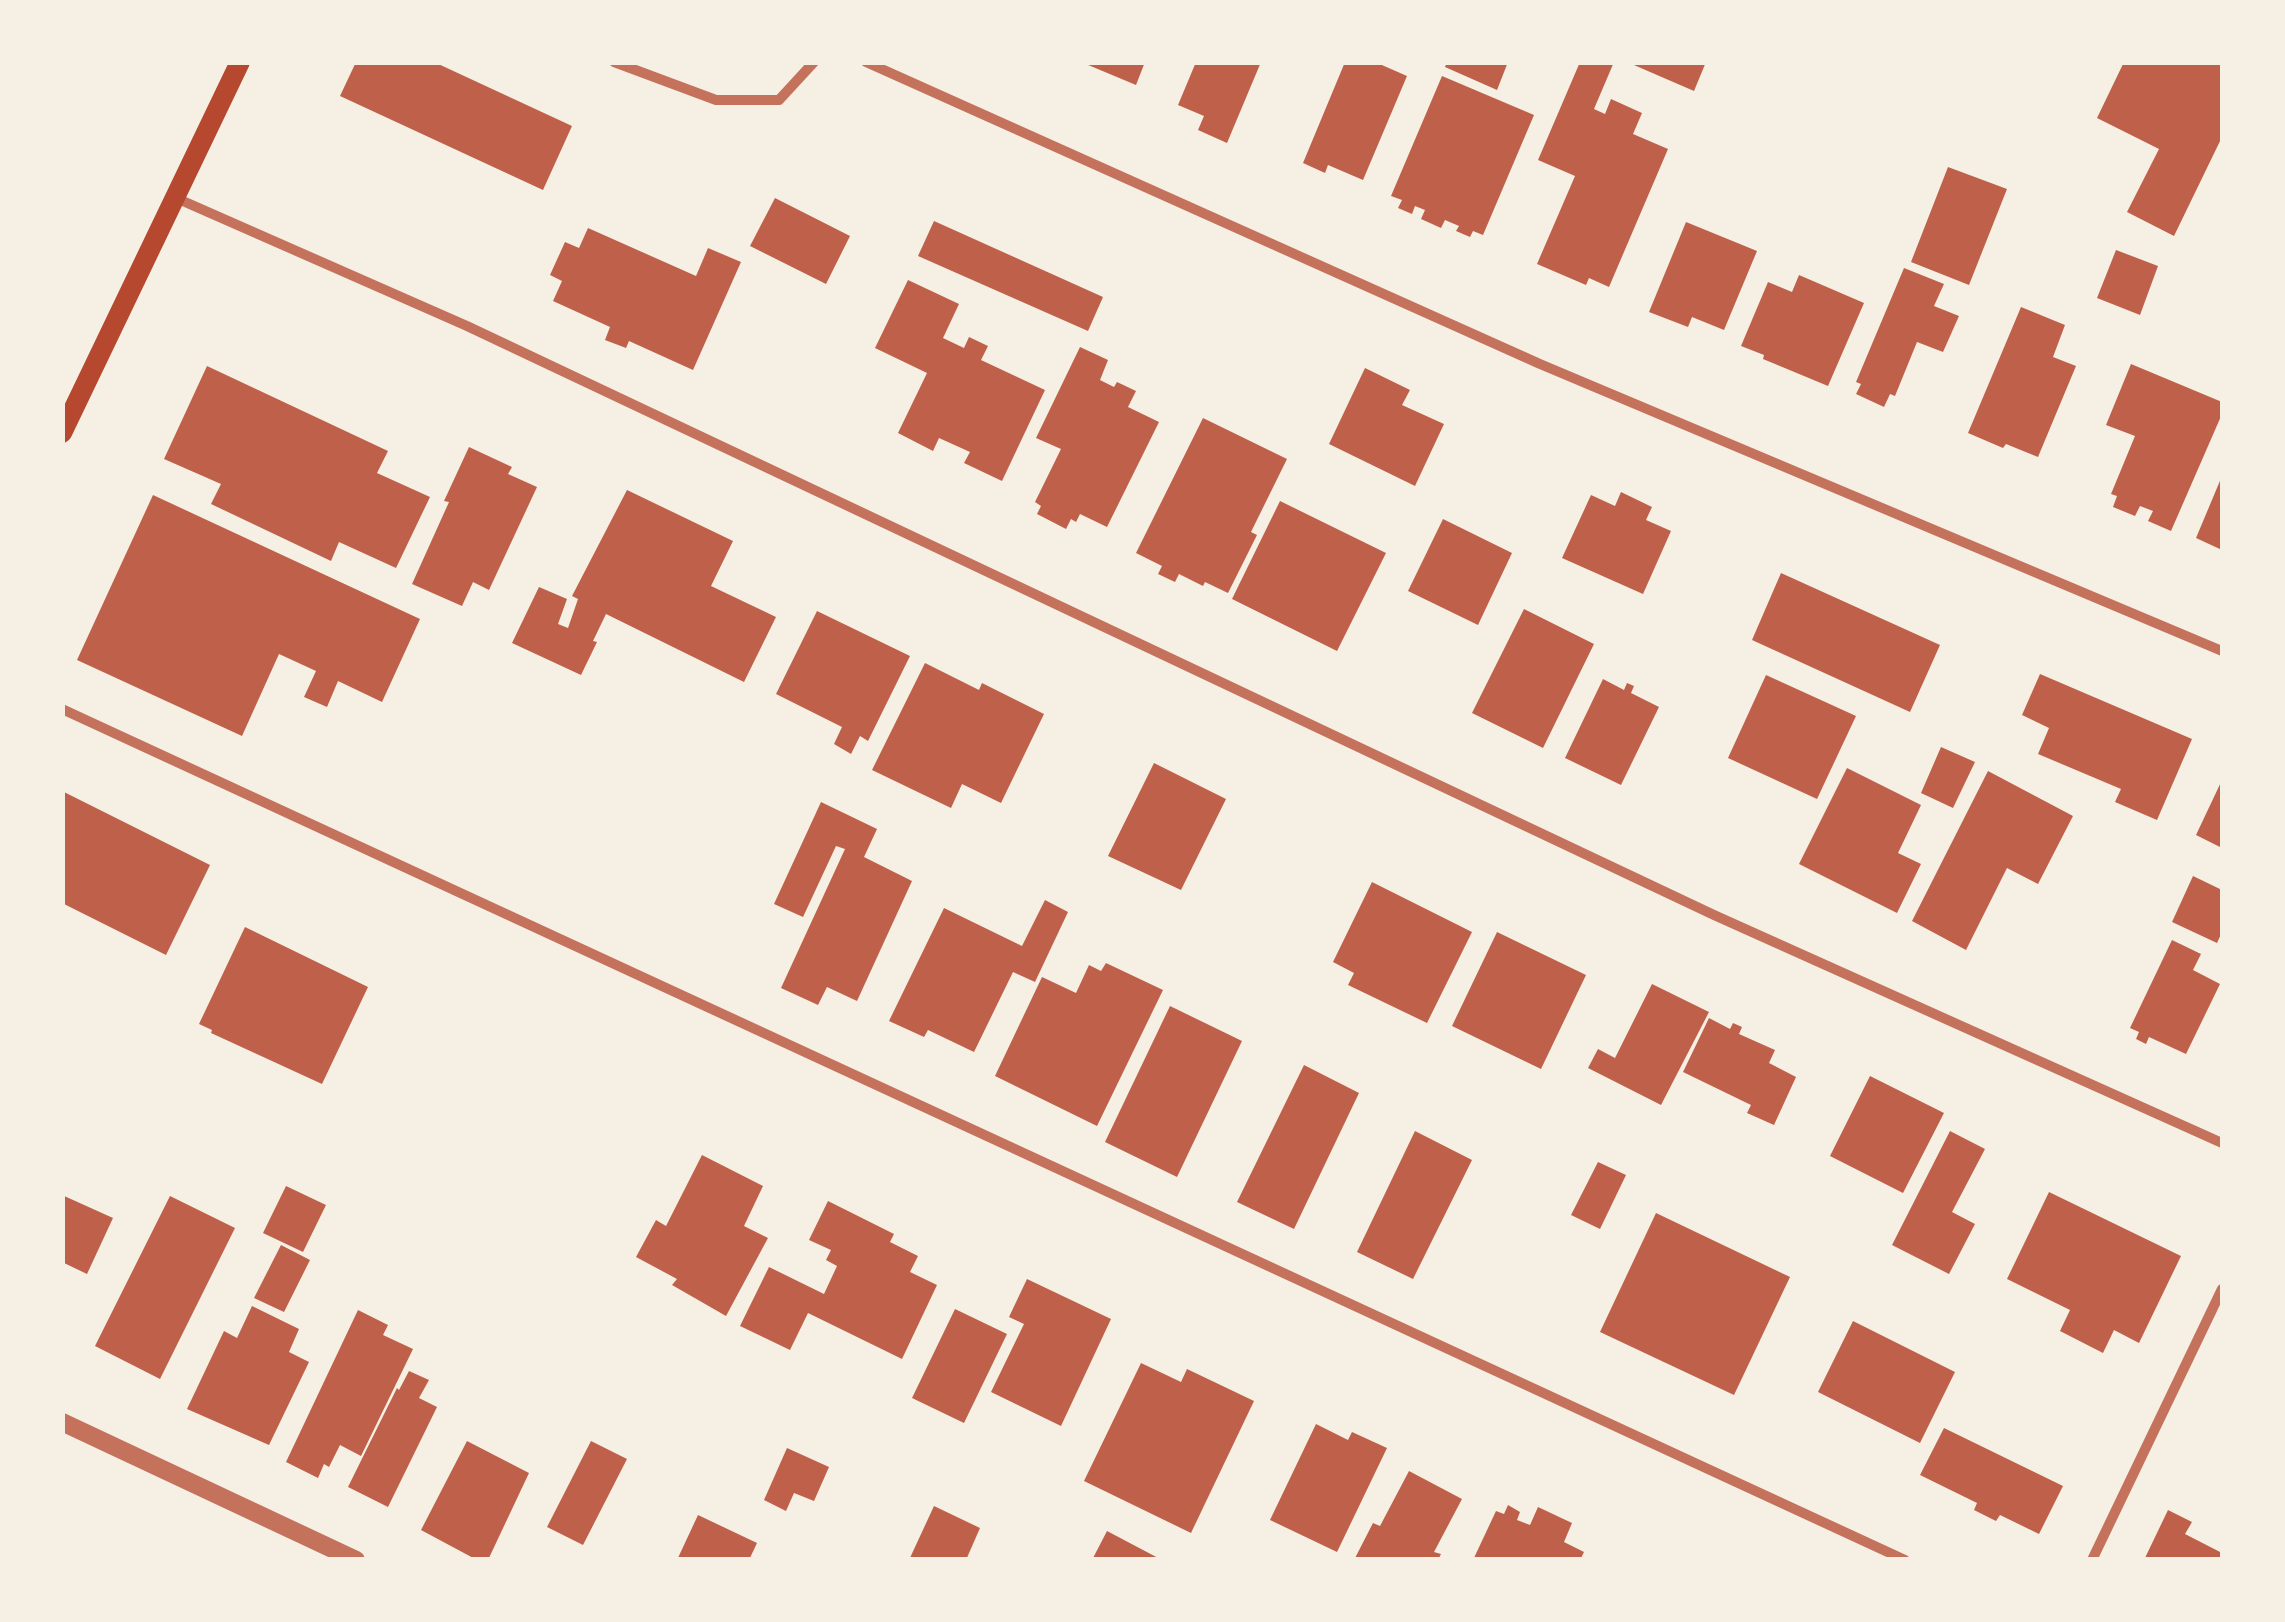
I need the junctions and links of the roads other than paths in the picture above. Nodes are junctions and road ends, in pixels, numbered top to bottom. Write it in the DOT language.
graph roads {
  1 [pos="240,62"];
  2 [pos="614,62"];
  3 [pos="814,62"];
  4 [pos="866,62"];
  5 [pos="176,198"];
  6 [pos="62,433"];
  7 [pos="2222,651"];
  8 [pos="62,710"];
  9 [pos="2222,1143"];
  10 [pos="2222,1289"];
  11 [pos="62,1422"];
  12 [pos="356,1560"];
  13 [pos="1905,1560"];
  14 [pos="2092,1560"];
  1 -- 5 [label="main road"];
  2 -- 3 [label="street"];
  4 -- 7 [label="street"];
  5 -- 6 [label="main road"];
  5 -- 9 [label="street"];
  8 -- 13 [label="street"];
  10 -- 14 [label="street"];
  11 -- 12 [label="street"];
}
